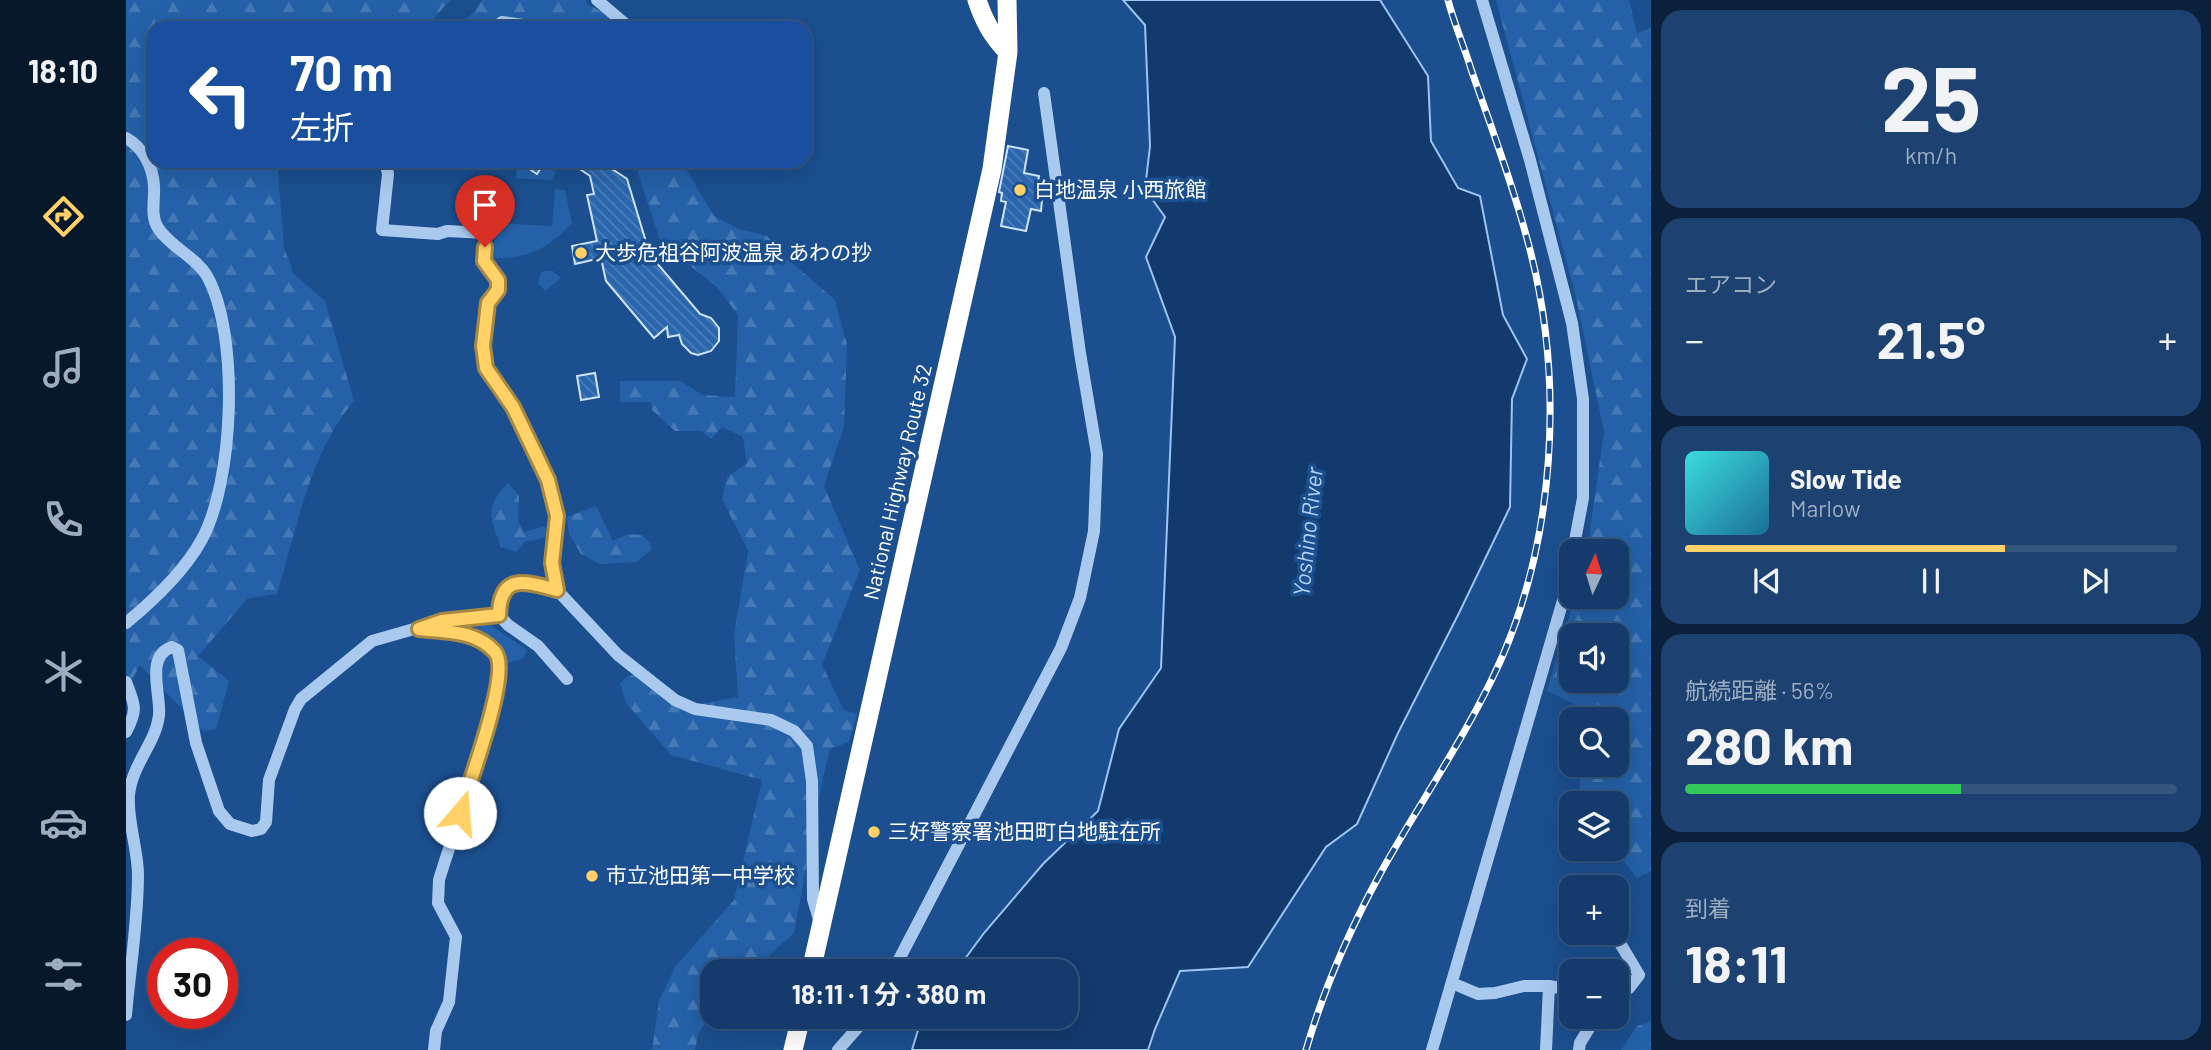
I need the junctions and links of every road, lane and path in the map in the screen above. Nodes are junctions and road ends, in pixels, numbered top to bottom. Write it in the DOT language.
graph roads {
  1 [pos="597,0"];
  2 [pos="977,0"];
  3 [pos="1007,0"];
  4 [pos="1482,0"];
  5 [pos="622,21"];
  6 [pos="1008,52"];
  7 [pos="1044,93"];
  8 [pos="126,138"];
  9 [pos="147,159"];
  10 [pos="150,168"];
  11 [pos="387,168"];
  12 [pos="1575,539"];
  13 [pos="557,590"];
  14 [pos="1561,609"];
  15 [pos="499,615"];
  16 [pos="126,623"];
  17 [pos="419,629"];
  18 [pos="566,679"];
  19 [pos="126,682"];
  20 [pos="126,732"];
  21 [pos="130,772"];
  22 [pos="821,927"];
  23 [pos="1621,945"];
  24 [pos="814,959"];
  25 [pos="899,959"];
  26 [pos="1452,984"];
  27 [pos="1549,986"];
  28 [pos="1559,988"];
  29 [pos="1629,988"];
  30 [pos="126,1015"];
  31 [pos="798,1029"];
  32 [pos="856,1029"];
  33 [pos="1589,1029"];
  34 [pos="434,1050"];
  35 [pos="793,1050"];
  36 [pos="838,1050"];
  37 [pos="1432,1050"];
  38 [pos="1546,1050"];
  39 [pos="1579,1050"];
  1 -- 5 [label="street"];
  2 -- 6 [label="highway"];
  3 -- 6 [label="highway, National Highway Route 32"];
  4 -- 12 [label="street"];
  6 -- 22 [label="highway, National Highway Route 32"];
  7 -- 25 [label="street"];
  8 -- 9 [label="street"];
  10 -- 16 [label="street"];
  11 -- 13 [label="street"];
  13 -- 15 [label="street"];
  13 -- 22 [label="street"];
  14 -- 26 [label="street"];
  15 -- 17 [label="street"];
  15 -- 18 [label="street"];
  17 -- 21 [label="street"];
  17 -- 34 [label="street"];
  19 -- 20 [label="street"];
  21 -- 30 [label="street"];
  22 -- 24 [label="highway, National Highway Route 32"];
  23 -- 29 [label="street"];
  26 -- 27 [label="street"];
  26 -- 37 [label="street"];
  27 -- 28 [label="street"];
  27 -- 38 [label="street"];
  31 -- 35 [label="highway"];
  32 -- 36 [label="street"];
  33 -- 39 [label="street"];
}
